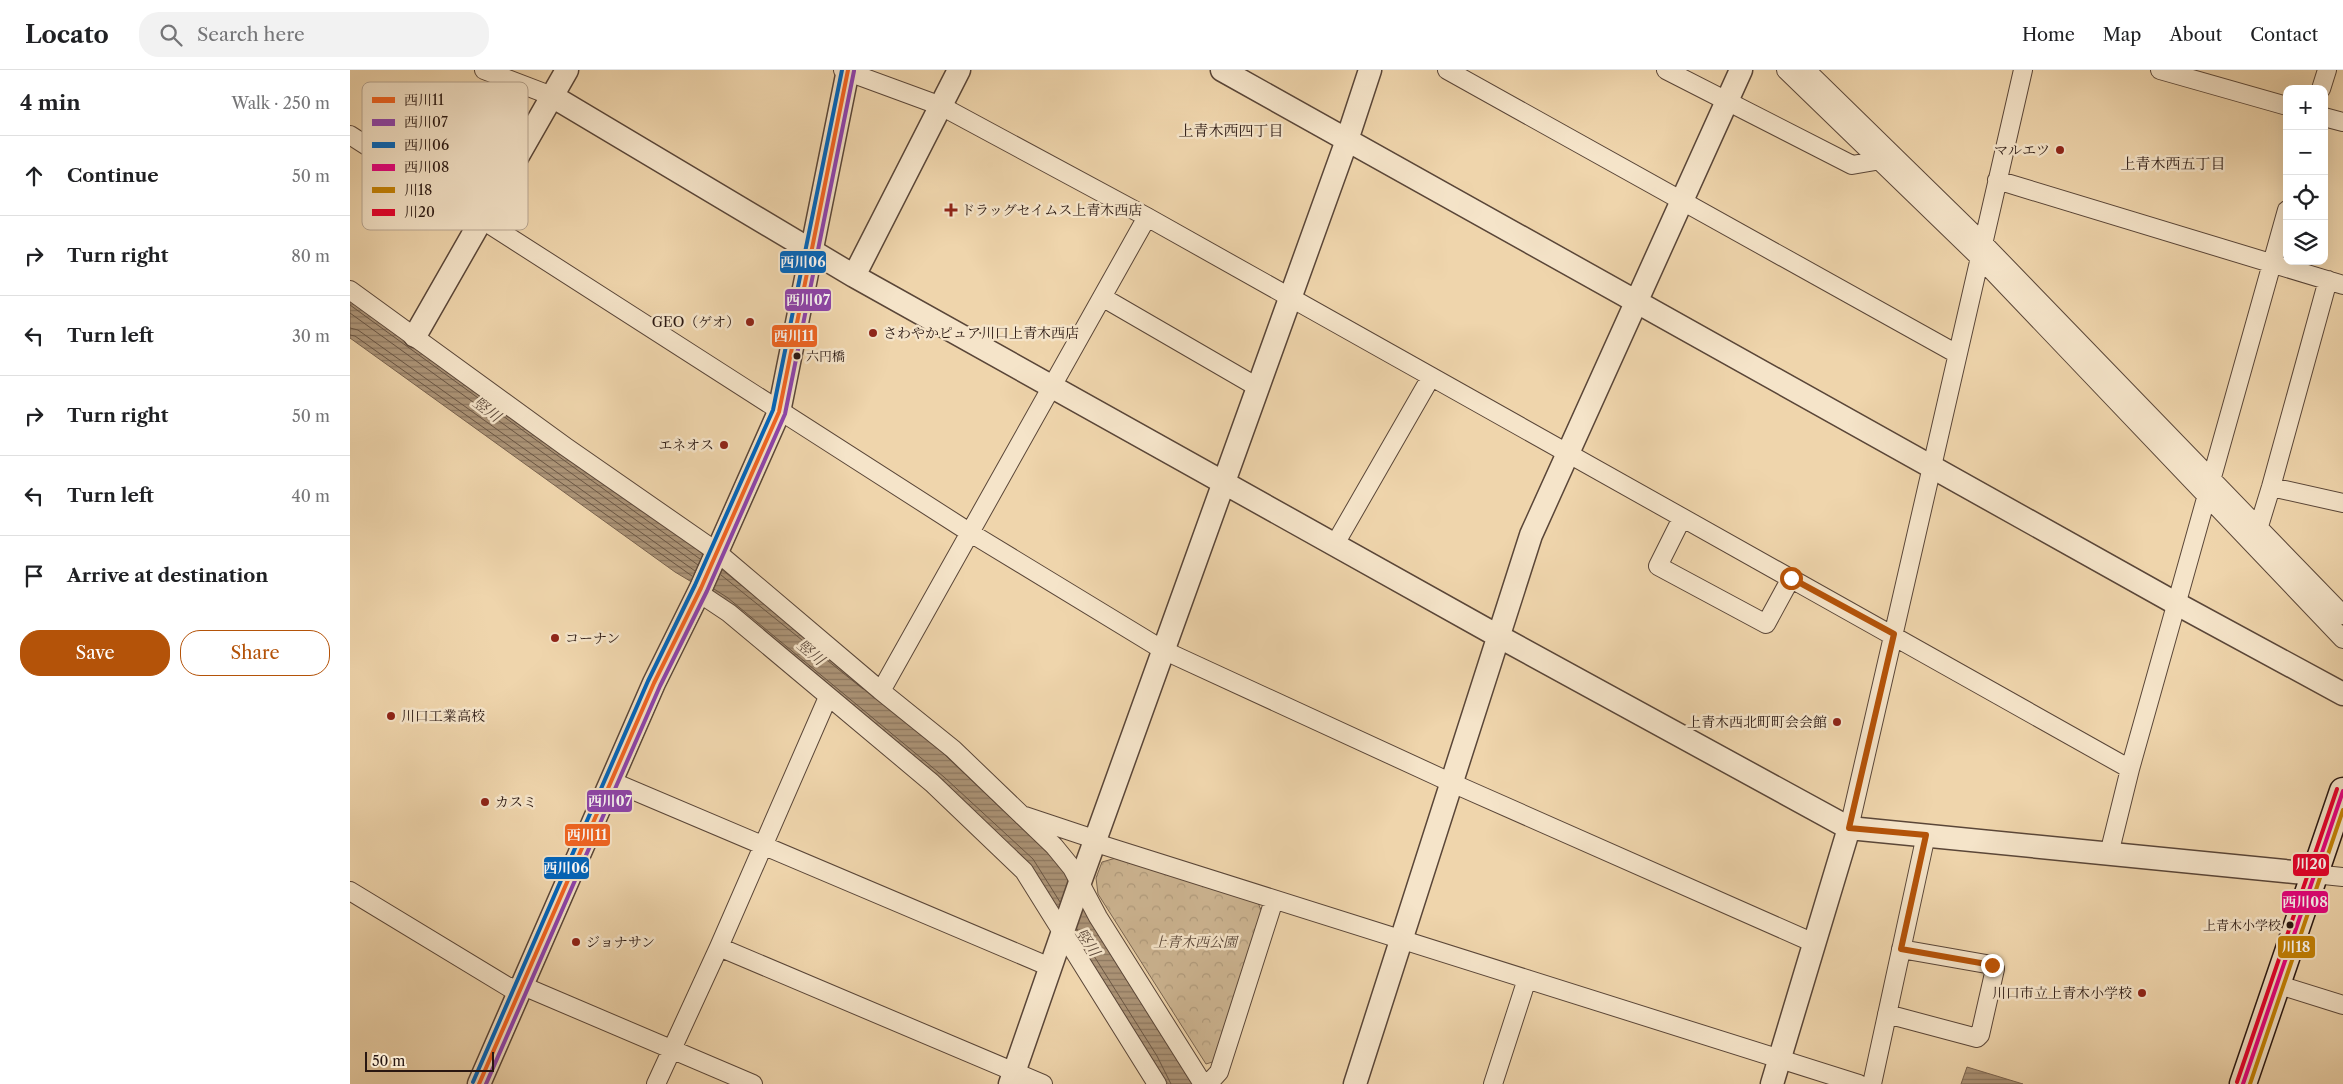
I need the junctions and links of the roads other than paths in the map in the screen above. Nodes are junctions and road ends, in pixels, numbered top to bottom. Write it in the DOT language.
graph roads {
  1 [pos="484,70"];
  2 [pos="567,70"];
  3 [pos="959,70"];
  4 [pos="1222,70"];
  5 [pos="1370,70"];
  6 [pos="1447,70"];
  7 [pos="1666,70"];
  8 [pos="1741,70"];
  9 [pos="1786,70"];
  10 [pos="1806,70"];
  11 [pos="2023,70"];
  12 [pos="2160,70"];
  13 [pos="2327,70"];
  14 [pos="846,71"];
  15 [pos="515,82"];
  16 [pos="2322,85"];
  17 [pos="528,87"];
  18 [pos="552,96"];
  19 [pos="1727,101"];
  20 [pos="2283,105"];
  21 [pos="941,106"];
  22 [pos="2328,118"];
  23 [pos="2343,122"];
  24 [pos="350,135"];
  25 [pos="528,137"];
  26 [pos="1347,140"];
  27 [pos="362,143"];
  28 [pos="1887,159"];
  29 [pos="1998,180"];
  30 [pos="1682,202"];
  31 [pos="1147,217"];
  32 [pos="2284,220"];
  33 [pos="474,230"];
  34 [pos="497,230"];
  35 [pos="812,251"];
  36 [pos="1981,251"];
  37 [pos="2272,263"];
  38 [pos="854,276"];
  39 [pos="2336,282"];
  40 [pos="350,290"];
  41 [pos="1102,297"];
  42 [pos="1290,299"];
  43 [pos="1636,301"];
  44 [pos="416,336"];
  45 [pos="1957,354"];
  46 [pos="1431,377"];
  47 [pos="1052,386"];
  48 [pos="1259,388"];
  49 [pos="779,412"];
  50 [pos="1567,455"];
  51 [pos="1931,467"];
  52 [pos="1224,482"];
  53 [pos="2209,487"];
  54 [pos="2270,487"];
  55 [pos="2343,503"];
  56 [pos="1682,518"];
  57 [pos="969,532"];
  58 [pos="2253,532"];
  59 [pos="1335,544"];
  60 [pos="716,556"];
  61 [pos="1791,578"];
  62 [pos="700,590"];
  63 [pos="2177,604"];
  64 [pos="2343,615"];
  65 [pos="1894,634"];
  66 [pos="1498,636"];
  67 [pos="2343,639"];
  68 [pos="1163,650"];
  69 [pos="881,691"];
  70 [pos="2343,694"];
  71 [pos="828,697"];
  72 [pos="2130,769"];
  73 [pos="611,781"];
  74 [pos="1452,783"];
  75 [pos="2343,792"];
  76 [pos="1023,816"];
  77 [pos="1849,828"];
  78 [pos="1926,835"];
  79 [pos="1096,842"];
  80 [pos="763,844"];
  81 [pos="2109,854"];
  82 [pos="2314,874"];
  83 [pos="2343,877"];
  84 [pos="1079,885"];
  85 [pos="350,891"];
  86 [pos="1274,900"];
  87 [pos="1062,934"];
  88 [pos="1402,939"];
  89 [pos="1814,943"];
  90 [pos="720,947"];
  91 [pos="1901,949"];
  92 [pos="1050,967"];
  93 [pos="1527,979"];
  94 [pos="2276,984"];
  95 [pos="523,986"];
  96 [pos="2343,1005"];
  97 [pos="1887,1014"];
  98 [pos="671,1049"];
  99 [pos="1780,1060"];
  100 [pos="1012,1078"];
  101 [pos="479,1084"];
  102 [pos="656,1084"];
  103 [pos="753,1084"];
  104 [pos="1043,1084"];
  105 [pos="1157,1084"];
  106 [pos="1203,1084"];
  107 [pos="1208,1084"];
  108 [pos="1355,1084"];
  109 [pos="1494,1084"];
  110 [pos="1772,1084"];
  111 [pos="1859,1084"];
  112 [pos="1872,1084"];
  113 [pos="2243,1084"];
  1 -- 15 [label="street"];
  2 -- 18 [label="street"];
  3 -- 21 [label="street"];
  4 -- 26 [label="street"];
  5 -- 26 [label="street"];
  6 -- 30 [label="street"];
  7 -- 19 [label="street"];
  8 -- 19 [label="street"];
  9 -- 28 [label="street"];
  10 -- 28 [label="street"];
  11 -- 29 [label="street"];
  12 -- 20 [label="street"];
  13 -- 16 [label="street"];
  14 -- 21 [label="street"];
  14 -- 35 [label="street"];
  17 -- 18 [label="street"];
  18 -- 25 [label="street"];
  18 -- 35 [label="street"];
  19 -- 28 [label="street"];
  19 -- 30 [label="street"];
  21 -- 31 [label="street"];
  21 -- 38 [label="street"];
  22 -- 23 [label="street"];
  24 -- 27 [label="street"];
  26 -- 42 [label="street"];
  26 -- 43 [label="street"];
  28 -- 36 [label="street"];
  29 -- 36 [label="street"];
  29 -- 37 [label="street"];
  30 -- 43 [label="street"];
  30 -- 45 [label="street"];
  31 -- 41 [label="street"];
  31 -- 42 [label="street"];
  32 -- 37 [label="street"];
  33 -- 44 [label="street"];
  34 -- 49 [label="street"];
  35 -- 38 [label="street"];
  35 -- 49 [label="street"];
  36 -- 45 [label="street"];
  36 -- 53 [label="street"];
  37 -- 39 [label="street"];
  37 -- 53 [label="street"];
  38 -- 47 [label="street"];
  39 -- 54 [label="street"];
  40 -- 44 [label="street"];
  41 -- 47 [label="street"];
  41 -- 48 [label="street"];
  42 -- 46 [label="street"];
  42 -- 48 [label="street"];
  43 -- 50 [label="street"];
  43 -- 51 [label="street"];
  44 -- 60 [label="street"];
  45 -- 51 [label="street"];
  46 -- 50 [label="street"];
  46 -- 59 [label="street"];
  47 -- 52 [label="street"];
  47 -- 57 [label="street"];
  48 -- 52 [label="street"];
  49 -- 57 [label="street"];
  49 -- 60 [label="street"];
  50 -- 56 [label="street"];
  50 -- 66 [label="street"];
  51 -- 63 [label="street"];
  51 -- 65 [label="street"];
  52 -- 59 [label="street"];
  52 -- 68 [label="street"];
  53 -- 58 [label="street"];
  53 -- 63 [label="street"];
  54 -- 55 [label="street"];
  54 -- 58 [label="street"];
  56 -- 61 [label="street"];
  56 -- 61 [label="street"];
  57 -- 68 [label="street"];
  57 -- 69 [label="street"];
  58 -- 64 [label="street"];
  58 -- 67 [label="street"];
  59 -- 66 [label="street"];
  60 -- 62 [label="street"];
  60 -- 69 [label="street"];
  61 -- 65 [label="street"];
  62 -- 71 [label="street"];
  62 -- 73 [label="street"];
  63 -- 70 [label="street"];
  63 -- 72 [label="street"];
  65 -- 72 [label="street"];
  65 -- 77 [label="street"];
  66 -- 74 [label="street"];
  66 -- 77 [label="street"];
  68 -- 74 [label="street"];
  68 -- 79 [label="street"];
  69 -- 76 [label="street"];
  71 -- 80 [label="street"];
  71 -- 87 [label="street"];
  72 -- 81 [label="street"];
  73 -- 80 [label="street"];
  73 -- 95 [label="street"];
  74 -- 88 [label="street"];
  74 -- 89 [label="street"];
  75 -- 82 [label="main road"];
  76 -- 79 [label="street"];
  76 -- 84 [label="street"];
  77 -- 78 [label="street"];
  77 -- 89 [label="street"];
  78 -- 81 [label="street"];
  78 -- 91 [label="street"];
  79 -- 84 [label="street"];
  79 -- 86 [label="street"];
  80 -- 90 [label="street"];
  80 -- 92 [label="street"];
  81 -- 82 [label="street"];
  82 -- 83 [label="street"];
  82 -- 94 [label="main road"];
  84 -- 87 [label="street"];
  84 -- 106 [label="street"];
  85 -- 95 [label="street"];
  86 -- 88 [label="street"];
  86 -- 107 [label="street"];
  87 -- 92 [label="street"];
  87 -- 105 [label="street"];
  88 -- 93 [label="street"];
  88 -- 108 [label="street"];
  89 -- 99 [label="street"];
  90 -- 98 [label="street"];
  90 -- 100 [label="street"];
  91 -- 97 [label="street"];
  91 -- 97 [label="street"];
  92 -- 100 [label="street"];
  93 -- 99 [label="street"];
  93 -- 109 [label="street"];
  94 -- 96 [label="street"];
  94 -- 113 [label="main road"];
  95 -- 98 [label="street"];
  95 -- 101 [label="street"];
  97 -- 112 [label="street"];
  98 -- 102 [label="street"];
  98 -- 103 [label="street"];
  99 -- 110 [label="street"];
  99 -- 111 [label="street"];
  100 -- 104 [label="street"];
}
